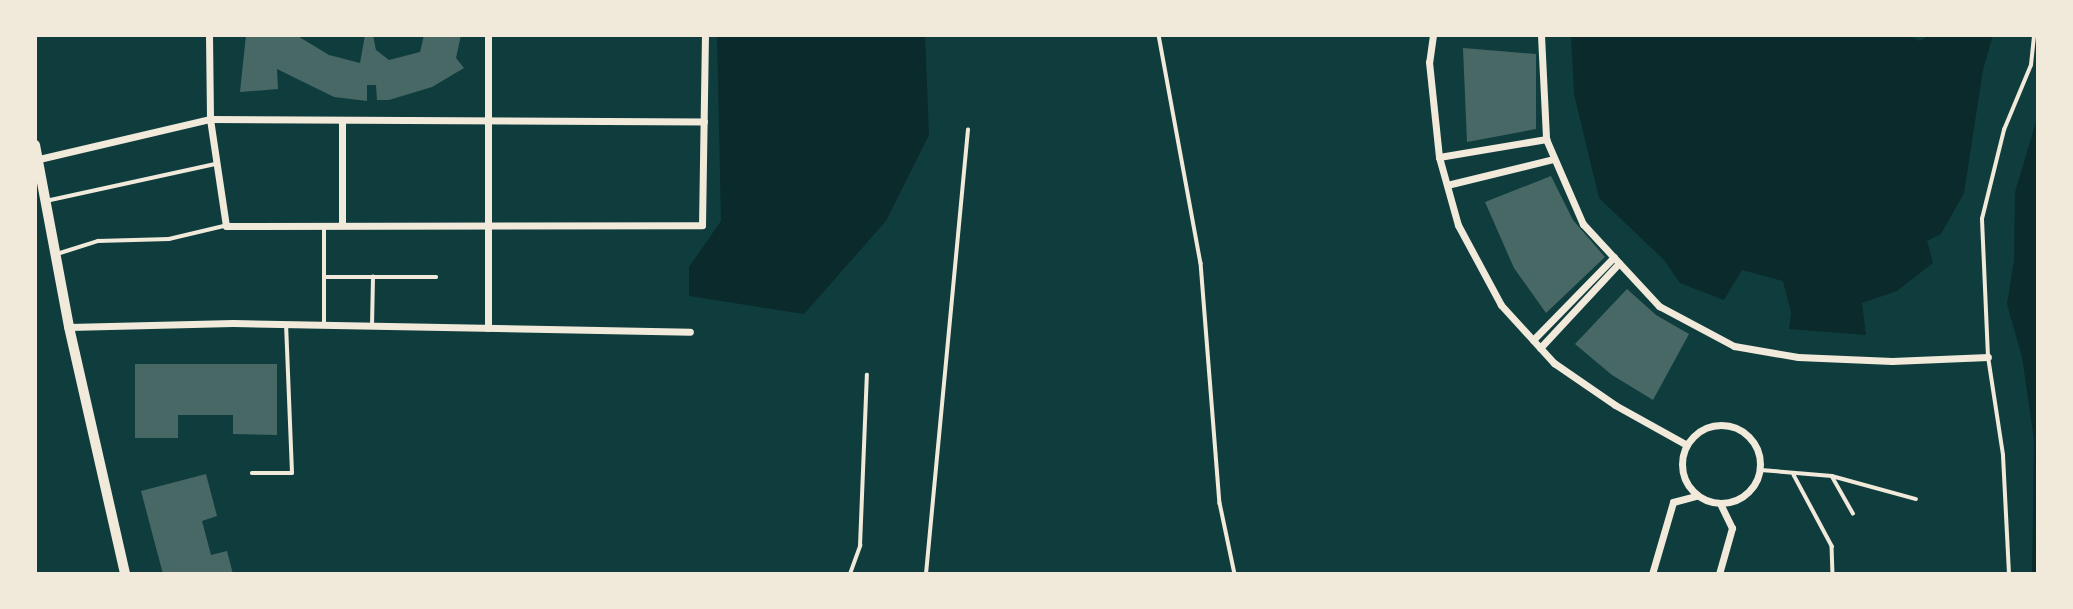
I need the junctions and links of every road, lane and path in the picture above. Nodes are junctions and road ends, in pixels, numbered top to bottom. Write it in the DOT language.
graph roads {
  1 [pos="209,35"];
  2 [pos="488,35"];
  3 [pos="705,35"];
  4 [pos="1159,35"];
  5 [pos="1433,35"];
  6 [pos="1541,35"];
  7 [pos="2034,35"];
  8 [pos="210,119"];
  9 [pos="342,120"];
  10 [pos="488,120"];
  11 [pos="705,122"];
  12 [pos="968,131"];
  13 [pos="1546,139"];
  14 [pos="35,145"];
  15 [pos="1439,157"];
  16 [pos="39,159"];
  17 [pos="1554,159"];
  18 [pos="218,163"];
  19 [pos="1447,185"];
  20 [pos="47,201"];
  21 [pos="324,225"];
  22 [pos="342,225"];
  23 [pos="488,225"];
  24 [pos="226,226"];
  25 [pos="56,254"];
  26 [pos="1617,260"];
  27 [pos="324,277"];
  28 [pos="373,277"];
  29 [pos="436,277"];
  30 [pos="286,324"];
  31 [pos="324,324"];
  32 [pos="372,326"];
  33 [pos="68,327"];
  34 [pos="488,328"];
  35 [pos="691,332"];
  36 [pos="1533,340"];
  37 [pos="1540,348"];
  38 [pos="1987,357"];
  39 [pos="867,375"];
  40 [pos="1685,444"];
  41 [pos="1761,470"];
  42 [pos="252,473"];
  43 [pos="1794,475"];
  44 [pos="1832,475"];
  45 [pos="1695,496"];
  46 [pos="1916,499"];
  47 [pos="1721,505"];
  48 [pos="1853,513"];
  49 [pos="125,574"];
  50 [pos="850,574"];
  51 [pos="926,574"];
  52 [pos="1235,574"];
  53 [pos="1652,574"];
  54 [pos="1719,574"];
  55 [pos="1833,574"];
  56 [pos="2009,574"];
  1 -- 8 [label="street"];
  2 -- 10 [label="street"];
  3 -- 11 [label="street"];
  4 -- 52 [label="lane"];
  5 -- 15 [label="street"];
  6 -- 13 [label="street"];
  7 -- 38 [label="lane"];
  8 -- 9 [label="street"];
  8 -- 16 [label="street"];
  8 -- 18 [label="street"];
  9 -- 10 [label="street"];
  9 -- 22 [label="street"];
  10 -- 11 [label="street"];
  10 -- 23 [label="street"];
  11 -- 23 [label="street"];
  12 -- 51 [label="lane"];
  13 -- 15 [label="street"];
  13 -- 17 [label="street"];
  14 -- 16 [label="street"];
  15 -- 19 [label="street"];
  16 -- 20 [label="street"];
  17 -- 19 [label="street"];
  17 -- 26 [label="street"];
  18 -- 20 [label="lane"];
  18 -- 24 [label="street"];
  19 -- 36 [label="street"];
  20 -- 25 [label="street"];
  21 -- 22 [label="street"];
  21 -- 24 [label="street"];
  21 -- 27 [label="lane"];
  22 -- 23 [label="street"];
  23 -- 34 [label="street"];
  24 -- 25 [label="lane"];
  25 -- 33 [label="street"];
  26 -- 36 [label="street"];
  26 -- 37 [label="street"];
  26 -- 38 [label="street"];
  27 -- 28 [label="lane"];
  27 -- 31 [label="lane"];
  28 -- 29 [label="lane"];
  28 -- 32 [label="lane"];
  30 -- 31 [label="street"];
  30 -- 33 [label="street"];
  30 -- 42 [label="lane"];
  31 -- 32 [label="street"];
  32 -- 34 [label="street"];
  33 -- 49 [label="street"];
  34 -- 35 [label="street"];
  36 -- 37 [label="street"];
  37 -- 40 [label="street"];
  38 -- 56 [label="lane"];
  39 -- 50 [label="lane"];
  40 -- 41 [label="street"];
  40 -- 45 [label="street"];
  41 -- 43 [label="lane"];
  41 -- 47 [label="street"];
  43 -- 44 [label="lane"];
  43 -- 55 [label="lane"];
  44 -- 46 [label="lane"];
  44 -- 48 [label="lane"];
  45 -- 47 [label="street"];
  45 -- 53 [label="street"];
  47 -- 54 [label="street"];
}
